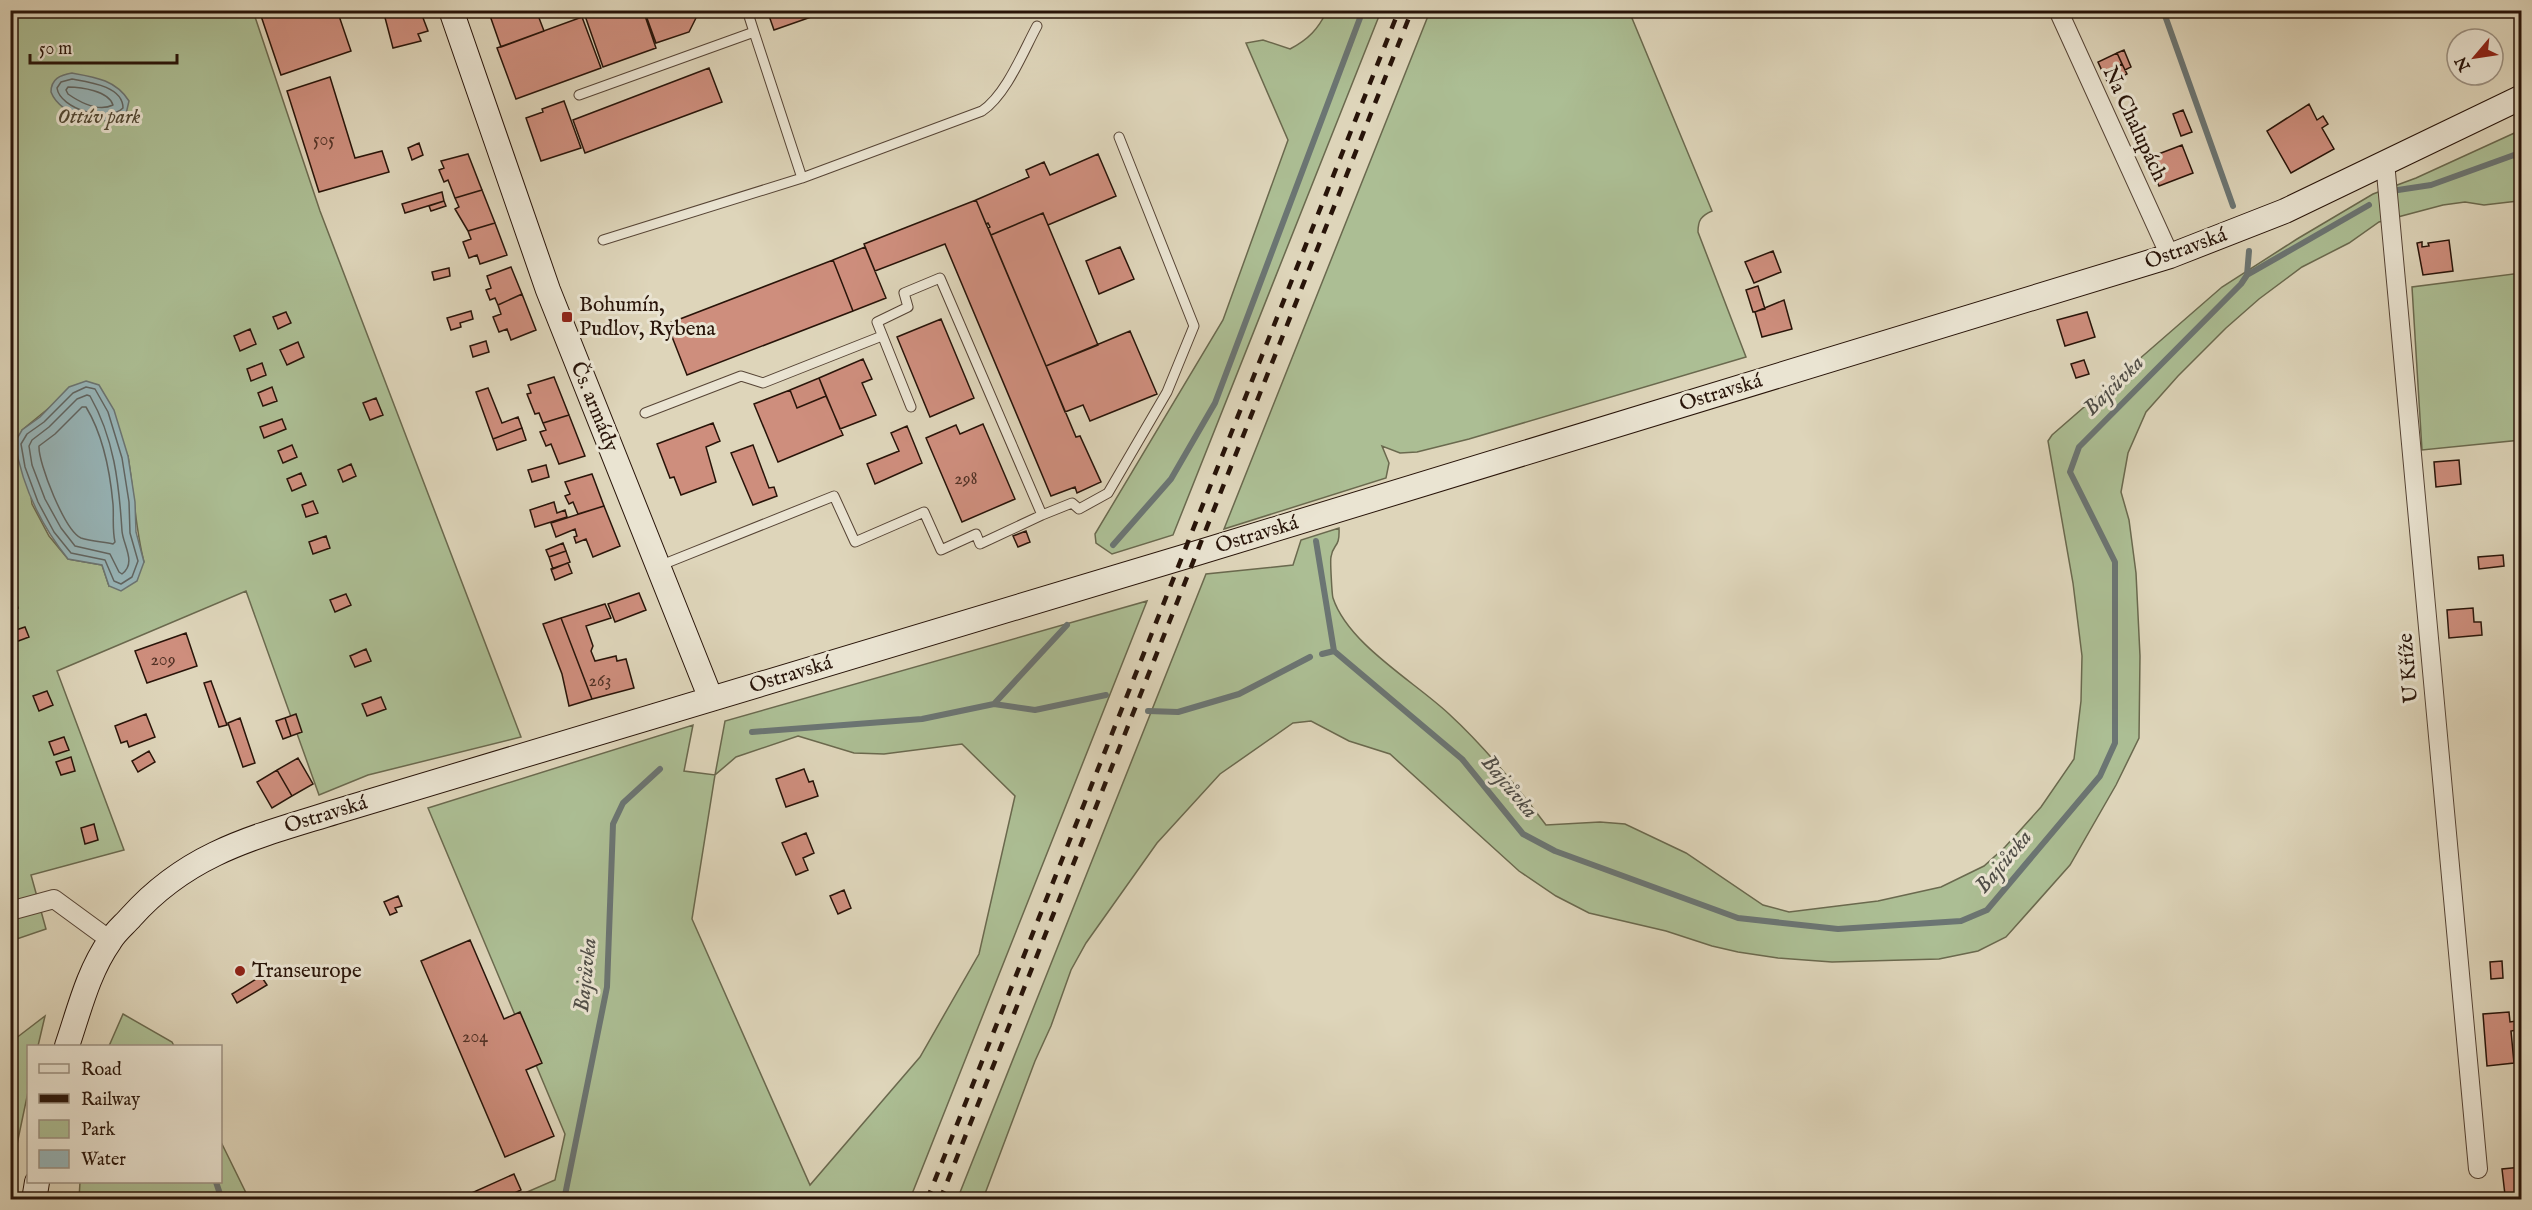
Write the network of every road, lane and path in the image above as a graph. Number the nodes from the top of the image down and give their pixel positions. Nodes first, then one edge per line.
1 (451, 10) edge
2 (747, 10) edge
3 (2058, 10) edge
4 (1037, 26) dead end
5 (754, 32) junction
6 (579, 95) dead end
7 (2522, 97) edge
8 (1119, 137) dead end
9 (2385, 162) junction
10 (802, 178) junction
11 (603, 240) dead end
12 (2170, 256) junction
13 (882, 336) junction
14 (911, 407) dead end
15 (645, 413) dead end
16 (1042, 515) junction
17 (658, 566) junction
18 (711, 699) junction
19 (10, 911) edge
20 (110, 940) junction
21 (68, 1045) edge
22 (2478, 1169) dead end
23 (37, 1183) edge
24 (34, 1200) edge

1 - 17 main road, Čs. armády
2 - 5 lane
3 - 12 street, Na Chalupách
4 - 10 lane
5 - 6 lane
5 - 10 lane
7 - 9 main road, Ostravská
8 - 16 lane
9 - 12 main road, Ostravská
9 - 22 street, U Kříže
10 - 11 lane
12 - 18 main road, Ostravská
13 - 14 lane
13 - 15 lane
13 - 16 lane
16 - 17 lane
17 - 18 main road, Čs. armády
18 - 20 main road, Ostravská
19 - 20 street
20 - 21 main road, Ostravská
23 - 24 main road

